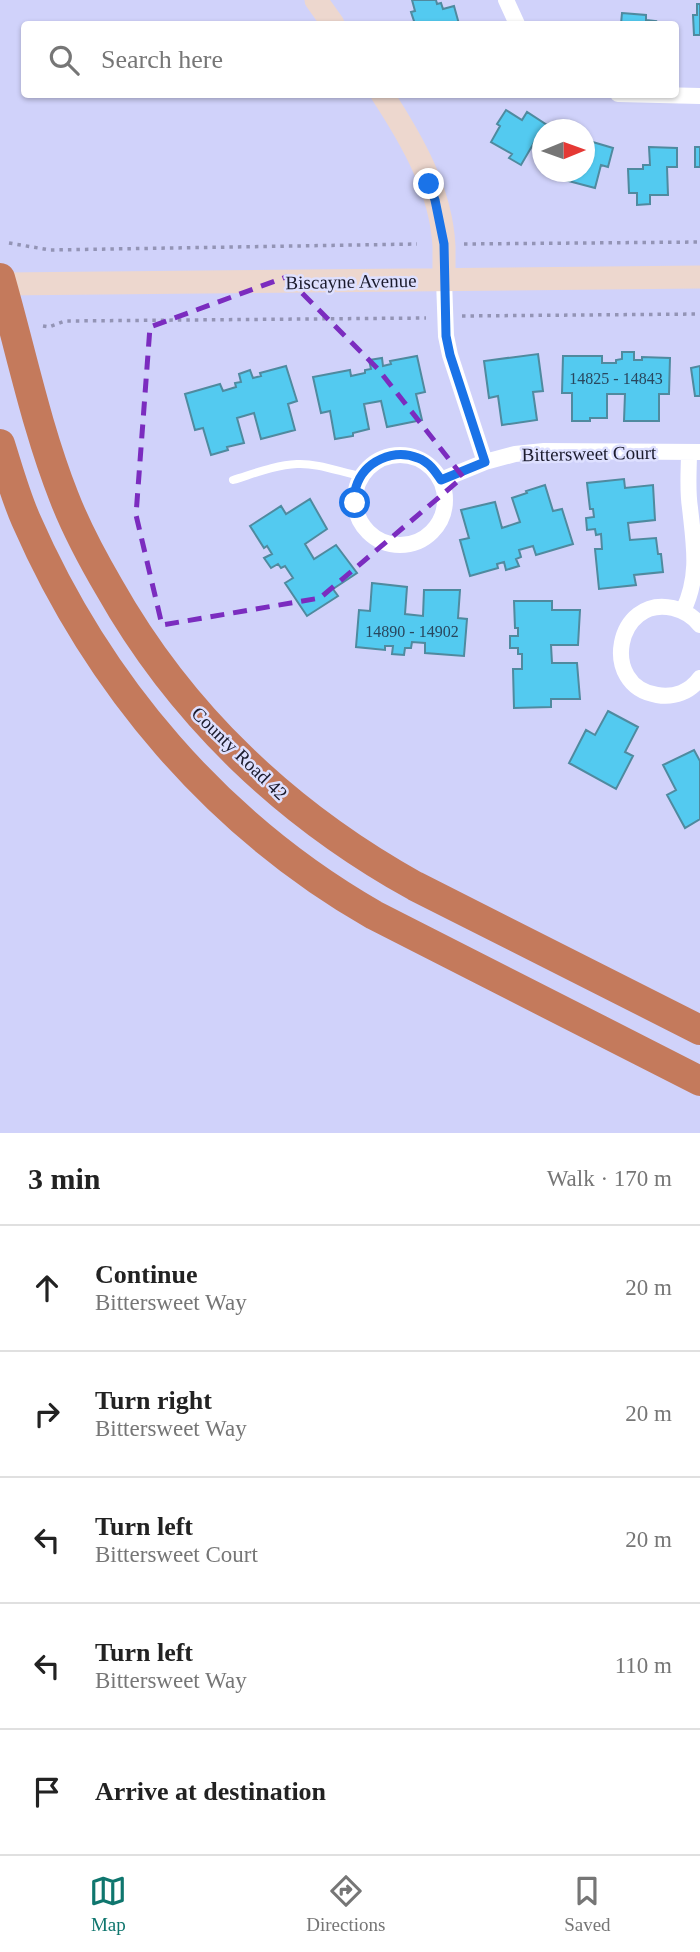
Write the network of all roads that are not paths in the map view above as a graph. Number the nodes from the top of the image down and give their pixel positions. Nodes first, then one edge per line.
1 (316, 0) edge
2 (506, 0) edge
3 (331, 21) edge
4 (516, 21) edge
5 (679, 95) edge
6 (700, 96) edge
7 (385, 98) edge
8 (700, 277) edge
9 (444, 280) junction
10 (1, 281) edge
11 (0, 444) edge
12 (695, 452) edge
13 (485, 462) junction
14 (361, 477) junction
15 (233, 480) dead end
16 (441, 480) junction
17 (683, 611) junction
18 (700, 625) edge
19 (700, 678) edge
20 (700, 1030) edge
21 (700, 1081) edge

1 - 3 street
2 - 4 street
5 - 6 street
7 - 9 street
8 - 9 street, Biscayne Avenue
9 - 10 street, Biscayne Avenue
9 - 13 street
10 - 20 highway, County Road 42
11 - 21 highway
12 - 13 street, Bittersweet Court
12 - 17 street
13 - 16 street, Bittersweet Court
14 - 15 lane
14 - 16 street
14 - 16 street
17 - 18 street
17 - 19 street

